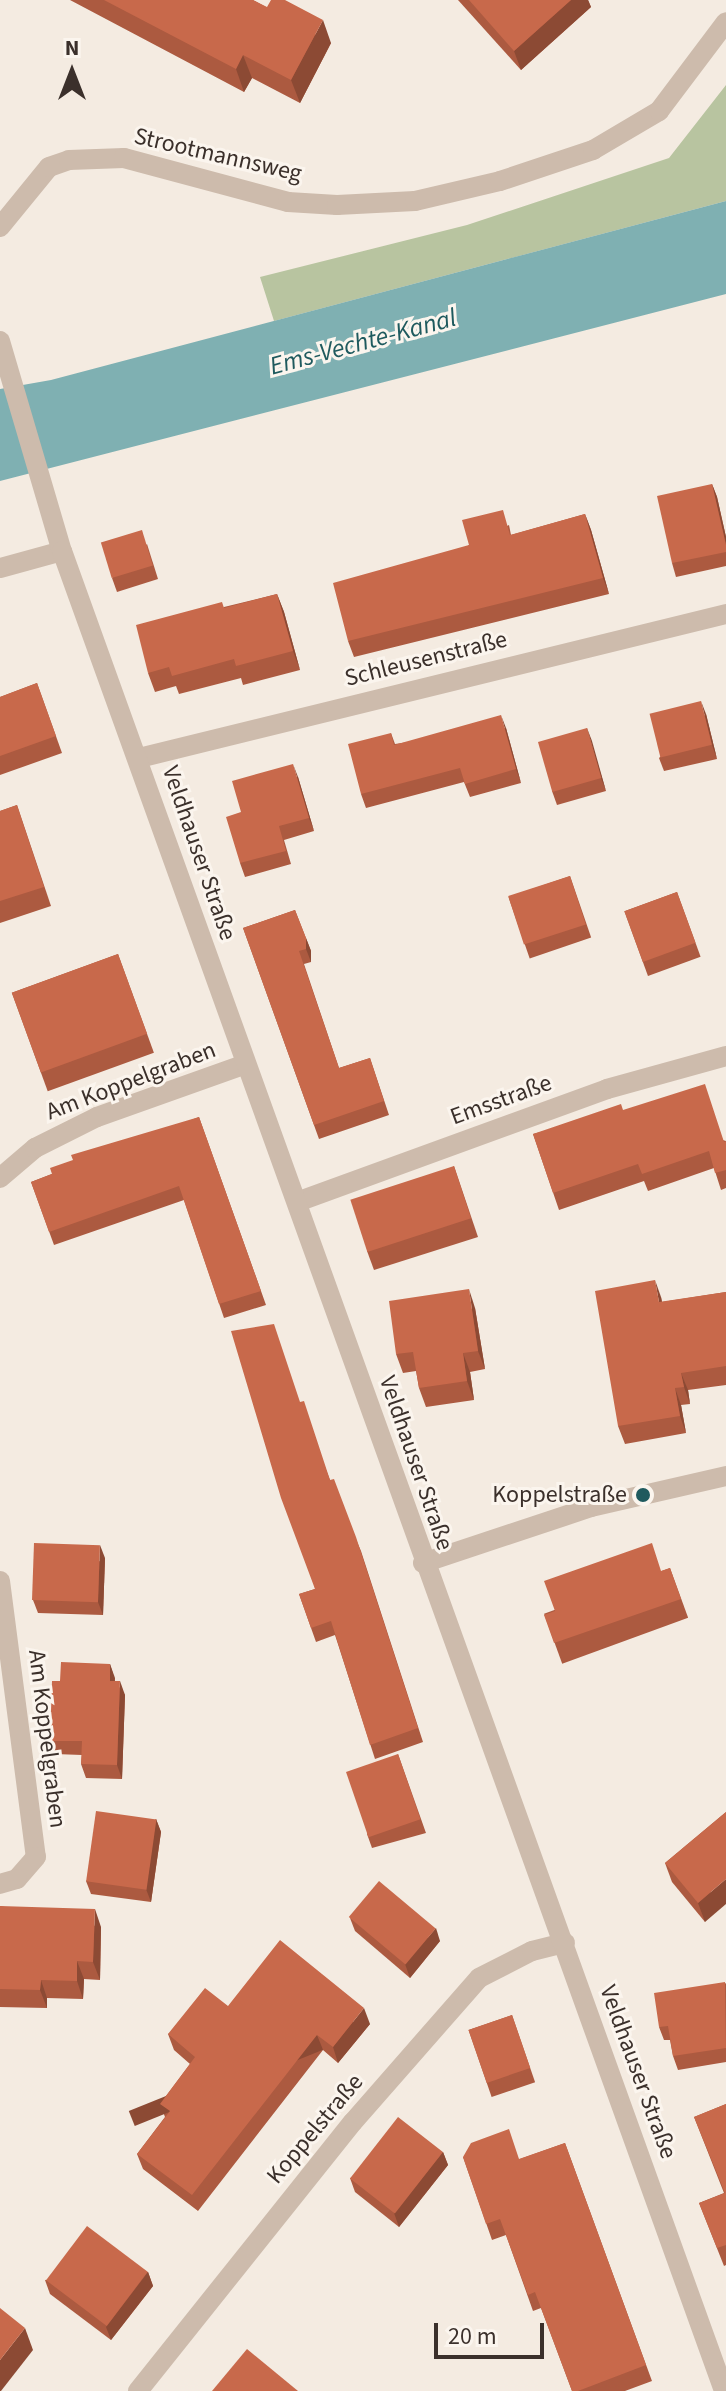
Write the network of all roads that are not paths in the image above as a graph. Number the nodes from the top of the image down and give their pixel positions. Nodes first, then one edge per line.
1 (726, 22) edge
2 (0, 227) edge
3 (2, 348) edge
4 (62, 551) junction
5 (0, 568) edge
6 (726, 614) edge
7 (139, 758) junction
8 (726, 1056) edge
9 (246, 1064) junction
10 (0, 1178) edge
11 (297, 1202) junction
12 (726, 1476) edge
13 (423, 1563) junction
14 (0, 1581) edge
15 (0, 1884) edge
16 (565, 1943) junction
17 (138, 2391) edge
18 (724, 2391) edge

1 - 2 street, Strootmannsweg
3 - 4 street, Veldhauser Straße
4 - 5 street
4 - 7 street, Veldhauser Straße
6 - 7 street, Schleusenstraße
7 - 9 street, Veldhauser Straße
8 - 11 street, Emsstraße
9 - 10 street, Am Koppelgraben
9 - 11 street, Veldhauser Straße
11 - 13 street, Veldhauser Straße
12 - 13 street
13 - 16 street, Veldhauser Straße
14 - 15 street, Am Koppelgraben
16 - 17 street, Koppelstraße
16 - 18 street, Veldhauser Straße

